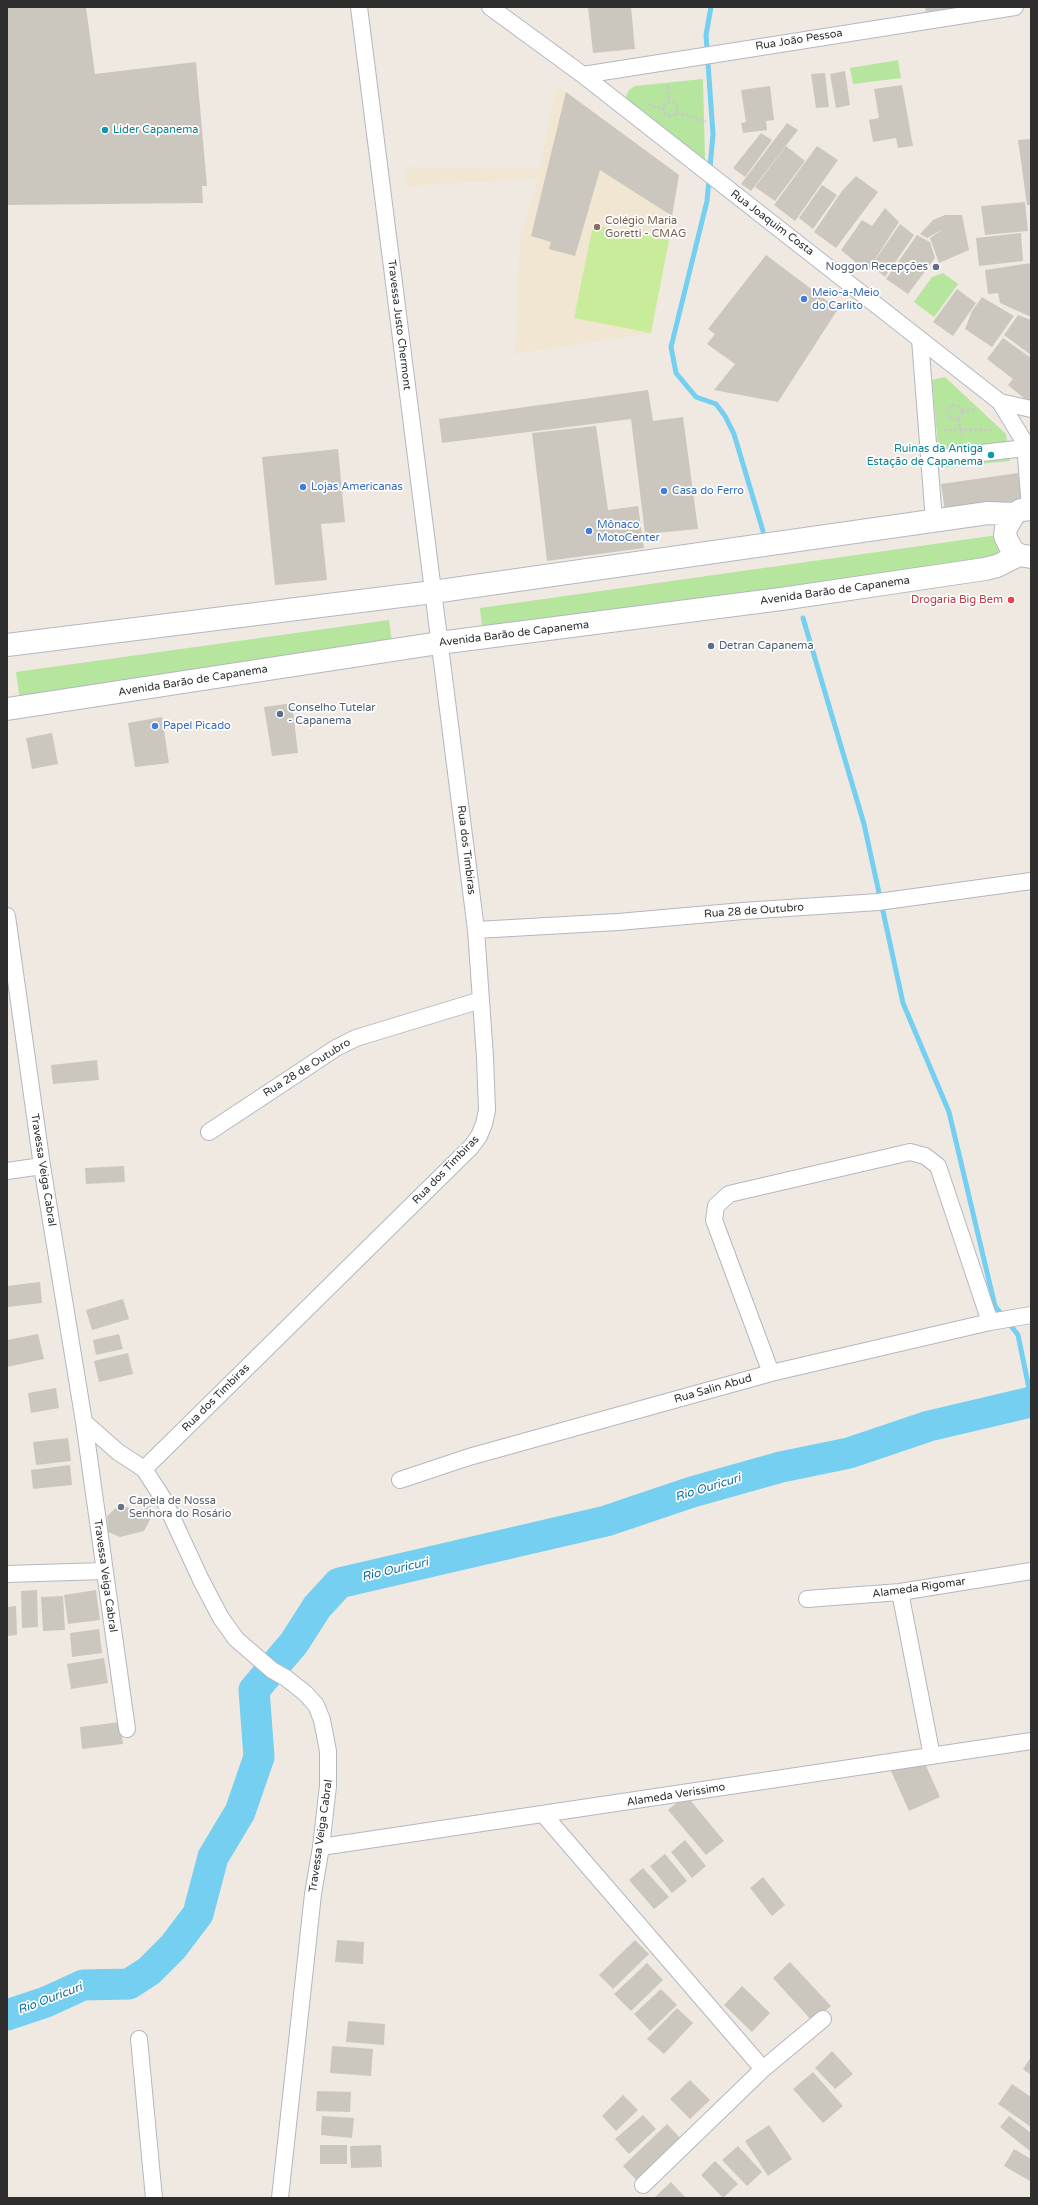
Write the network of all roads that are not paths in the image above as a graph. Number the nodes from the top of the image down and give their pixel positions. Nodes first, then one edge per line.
1 (359, 7) edge
2 (490, 7) edge
3 (1015, 7) edge
4 (583, 75) junction
5 (920, 339) junction
6 (1000, 402) junction
7 (1031, 409) edge
8 (1027, 443) edge
9 (930, 459) junction
10 (1025, 511) edge
11 (934, 521) junction
12 (1025, 556) edge
13 (433, 592) junction
14 (439, 643) junction
15 (7, 645) edge
16 (7, 709) edge
17 (1031, 881) edge
18 (7, 916) edge
19 (476, 930) junction
20 (481, 1000) junction
21 (209, 1132) dead end
22 (42, 1166) junction
23 (7, 1171) edge
24 (1031, 1315) edge
25 (990, 1322) junction
26 (771, 1373) junction
27 (84, 1422) junction
28 (144, 1469) junction
29 (400, 1480) dead end
30 (104, 1571) junction
31 (1031, 1571) edge
32 (7, 1574) edge
33 (900, 1592) junction
34 (807, 1599) dead end
35 (127, 1729) dead end
36 (1031, 1741) edge
37 (932, 1756) junction
38 (544, 1815) junction
39 (321, 1847) junction
40 (823, 2019) dead end
41 (139, 2039) dead end
42 (763, 2068) junction
43 (643, 2185) dead end
44 (154, 2198) edge
45 (280, 2198) edge

1 - 13 street, Travessa Justo Chermont
2 - 4 street, Rua Joaquim Costa
3 - 4 street, Rua João Pessoa
4 - 5 street, Rua Joaquim Costa
5 - 6 street, Rua Joaquim Costa
5 - 9 street
6 - 7 street
6 - 8 street, Rua Joaquim Costa
8 - 9 street
8 - 10 street, Rua Joaquim Costa
9 - 11 street
10 - 11 street
10 - 12 street
11 - 13 street
12 - 14 street, Avenida Barão de Capanema
13 - 14 street, Travessa Justo Chermont
13 - 15 street
14 - 16 street, Avenida Barão de Capanema
14 - 19 street, Rua dos Timbiras
17 - 19 street, Rua 28 de Outubro
18 - 22 street, Travessa Veiga Cabral
19 - 20 street, Rua dos Timbiras
20 - 21 street, Rua 28 de Outubro
20 - 28 street, Rua dos Timbiras
22 - 23 street
22 - 27 street, Travessa Veiga Cabral
24 - 25 street, Rua Salin Abud
25 - 26 street, Rua Salin Abud
25 - 26 street
26 - 29 street, Rua Salin Abud
27 - 28 street, Travessa Veiga Cabral
27 - 30 street, Travessa Veiga Cabral
28 - 39 street, Travessa Veiga Cabral
30 - 32 street
30 - 35 street, Travessa Veiga Cabral
31 - 33 street, Alameda Rigomar
33 - 34 street, Alameda Rigomar
33 - 37 street
36 - 37 street, Alameda Verissimo
37 - 38 street, Alameda Verissimo
38 - 39 street, Alameda Verissimo
38 - 42 street
39 - 45 street, Travessa Veiga Cabral
40 - 42 street
41 - 44 street
42 - 43 street

